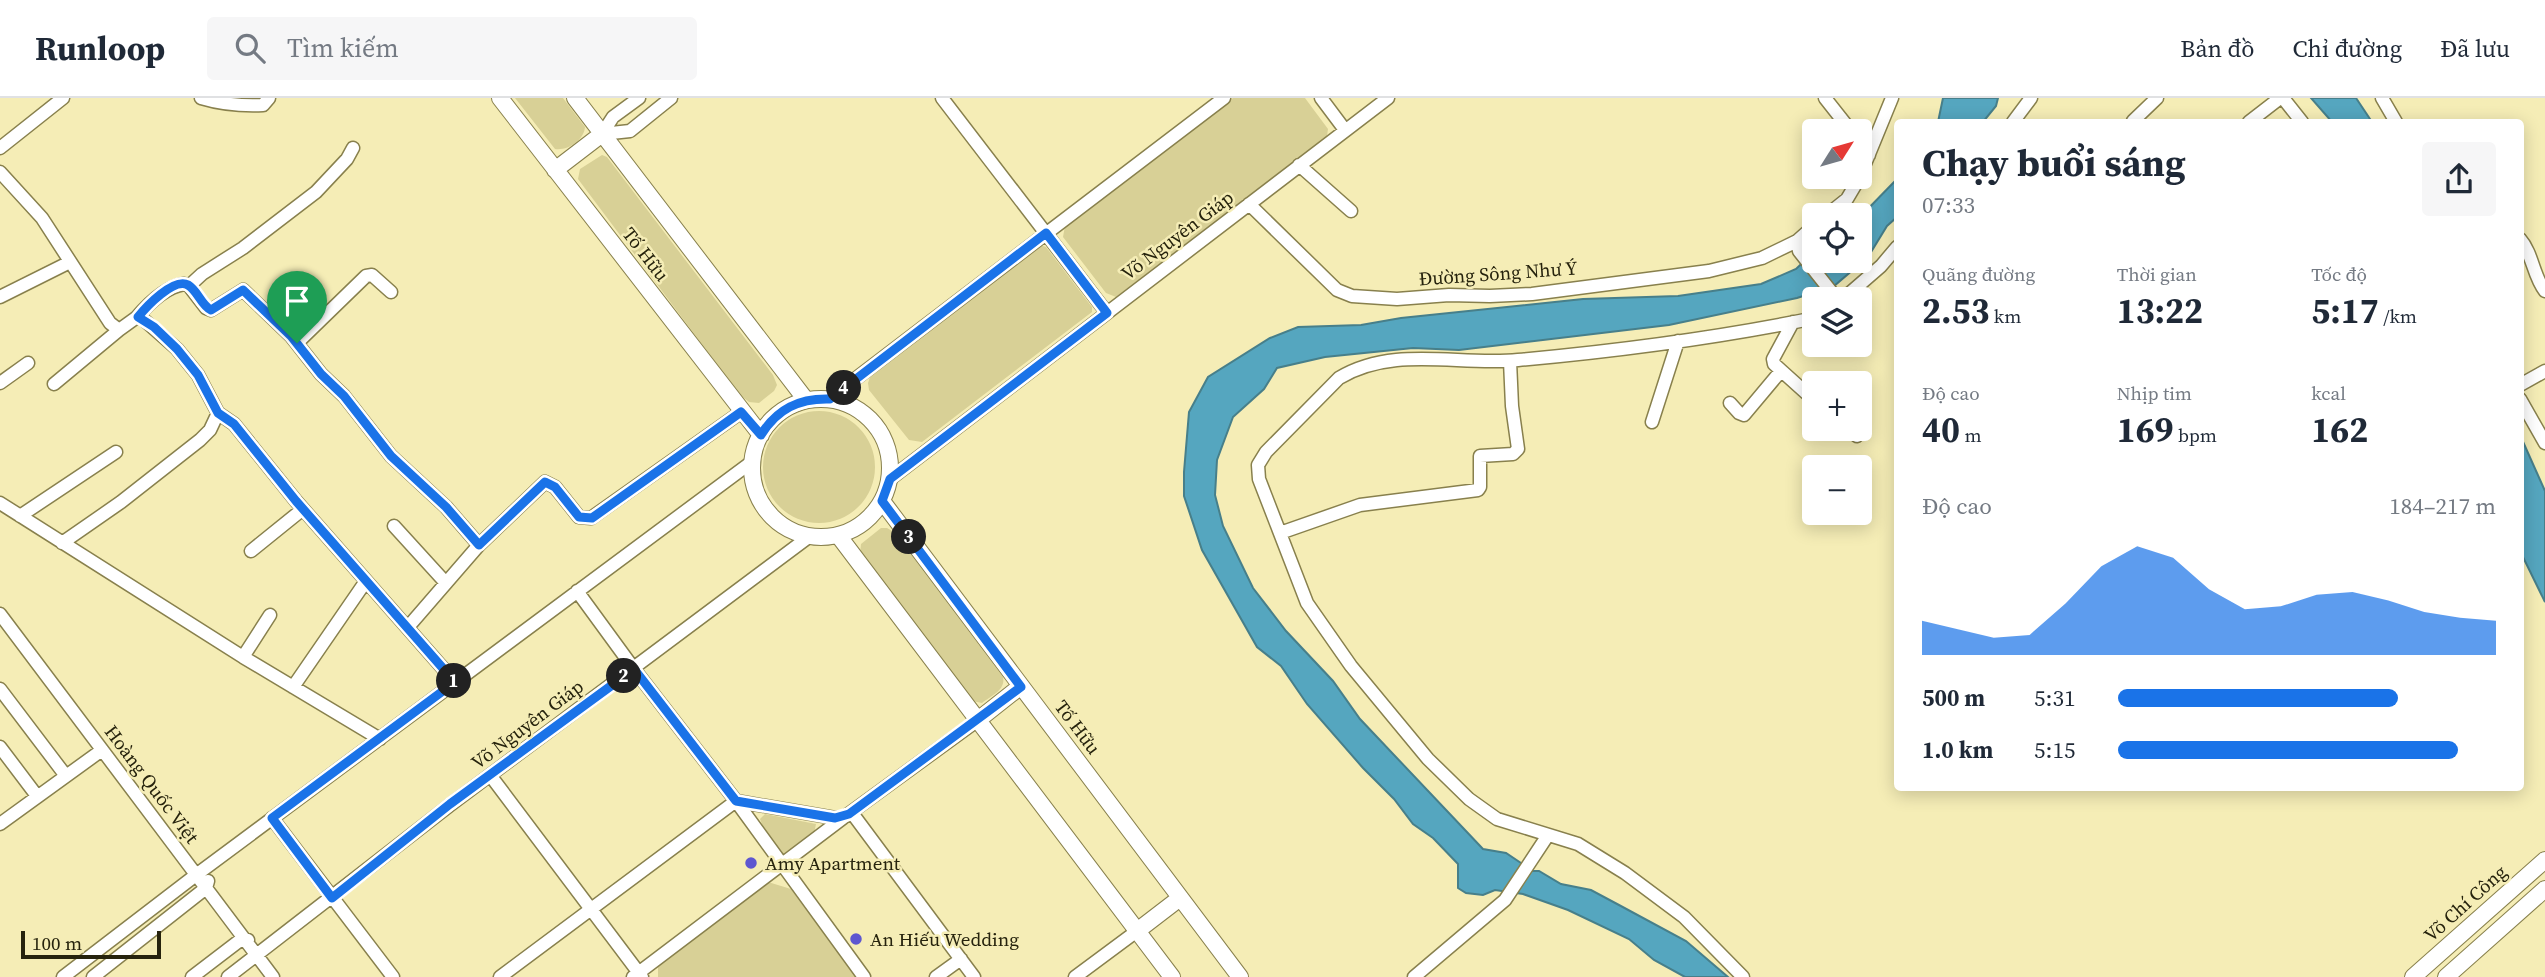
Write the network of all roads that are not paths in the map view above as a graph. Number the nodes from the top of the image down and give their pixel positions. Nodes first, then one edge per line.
1 (63, 98) edge
2 (201, 98) edge
3 (269, 98) edge
4 (499, 98) edge
5 (575, 98) edge
6 (639, 98) edge
7 (942, 98) edge
8 (1224, 98) edge
9 (1321, 98) edge
10 (1388, 98) edge
11 (1825, 98) edge
12 (1892, 98) edge
13 (2031, 98) edge
14 (2157, 98) edge
15 (2281, 98) edge
16 (2382, 98) edge
17 (665, 100) edge
18 (1842, 119) edge
19 (2015, 119) edge
20 (2135, 119) edge
21 (2253, 119) edge
22 (2299, 119) edge
23 (2394, 119) edge
24 (1345, 130) junction
25 (603, 134) junction
26 (0, 148) edge
27 (353, 148) dead end
28 (1872, 148) edge
29 (1299, 165) junction
30 (555, 170) junction
31 (0, 172) edge
32 (1853, 189) edge
33 (1842, 203) edge
34 (1249, 204) junction
35 (1350, 211) dead end
36 (1046, 233) junction
37 (1802, 241) edge
38 (1798, 246) junction
39 (2524, 246) edge
40 (1894, 251) edge
41 (70, 262) junction
42 (190, 286) junction
43 (1830, 287) edge
44 (1853, 287) edge
45 (2545, 291) edge
46 (391, 292) dead end
47 (0, 298) edge
48 (1107, 313) junction
49 (138, 317) junction
50 (1802, 320) edge
51 (1793, 322) junction
52 (119, 330) junction
53 (1678, 341) junction
54 (297, 343) junction
55 (1510, 361) junction
56 (28, 363) dead end
57 (1780, 372) junction
58 (2545, 372) edge
59 (0, 383) edge
60 (2524, 383) edge
61 (54, 384) dead end
62 (1802, 390) edge
63 (830, 399) junction
64 (806, 400) junction
65 (1730, 403) dead end
66 (2524, 406) edge
67 (741, 412) junction
68 (218, 413) junction
69 (1652, 422) dead end
70 (761, 435) junction
71 (2545, 443) edge
72 (116, 452) dead end
73 (752, 461) junction
74 (890, 479) junction
75 (882, 501) junction
76 (0, 503) edge
77 (303, 509) junction
78 (20, 516) junction
79 (394, 526) dead end
80 (1280, 533) junction
81 (838, 535) junction
82 (810, 536) junction
83 (62, 543) junction
84 (479, 545) junction
85 (251, 551) dead end
86 (366, 581) junction
87 (445, 582) junction
88 (577, 591) junction
89 (0, 614) edge
90 (270, 615) dead end
91 (408, 627) junction
92 (243, 657) junction
93 (634, 669) junction
94 (455, 682) junction
95 (293, 687) junction
96 (1021, 687) junction
97 (0, 690) edge
98 (978, 720) junction
99 (380, 739) junction
100 (0, 747) edge
101 (102, 750) junction
102 (490, 775) junction
103 (65, 776) junction
104 (37, 796) junction
105 (736, 801) junction
106 (848, 815) junction
107 (272, 818) junction
108 (0, 824) edge
109 (1548, 835) junction
110 (2545, 860) edge
111 (211, 863) junction
112 (782, 865) junction
113 (195, 874) junction
114 (206, 888) junction
115 (2545, 889) edge
116 (332, 898) junction
117 (1180, 898) junction
118 (592, 910) junction
119 (1137, 931) junction
120 (243, 938) junction
121 (268, 946) junction
122 (257, 955) junction
123 (961, 959) junction
124 (638, 976) edge
125 (63, 977) edge
126 (93, 977) edge
127 (191, 977) edge
128 (228, 977) edge
129 (273, 977) edge
130 (393, 977) edge
131 (500, 977) edge
132 (864, 977) edge
133 (936, 977) edge
134 (974, 977) edge
135 (1075, 977) edge
136 (1172, 977) edge
137 (1240, 977) edge
138 (1414, 977) edge
139 (1743, 977) edge
140 (2413, 977) edge
141 (2445, 977) edge

1 - 26 street
2 - 3 street
4 - 30 main road, Tố Hữu
5 - 25 main road, Tố Hữu
6 - 25 street
7 - 36 street
8 - 36 street
9 - 24 street
10 - 24 street, Võ Nguyên Giáp
11 - 18 street
12 - 28 street
13 - 19 street
14 - 20 street
15 - 21 street
15 - 22 street
16 - 23 street
17 - 25 street
24 - 29 street, Võ Nguyên Giáp
25 - 30 main road
25 - 64 main road, Tố Hữu
27 - 42 street
29 - 34 street, Võ Nguyên Giáp
29 - 35 street
30 - 67 main road, Tố Hữu
31 - 41 street
32 - 33 street
34 - 38 street, Đường Sông Như Ý
34 - 48 street, Võ Nguyên Giáp
36 - 48 street
36 - 63 street
37 - 38 street, Đường Sông Như Ý
38 - 43 street
39 - 45 street
40 - 44 street
41 - 47 street
41 - 52 street
42 - 49 street
42 - 54 street
46 - 54 street
48 - 74 street, Võ Nguyên Giáp
49 - 52 street
49 - 68 street
50 - 51 street
51 - 53 street
51 - 57 street
52 - 61 street
53 - 55 street
53 - 69 street
54 - 84 street
55 - 80 street
55 - 80 street
56 - 59 street
57 - 62 street
57 - 65 street
58 - 60 street
63 - 64 main road
63 - 74 main road
64 - 70 main road
66 - 71 street
67 - 70 main road, Tố Hữu
67 - 84 street
68 - 77 street
68 - 83 street
70 - 73 main road
72 - 78 street
73 - 82 main road
73 - 88 street
74 - 75 main road
75 - 81 main road
75 - 96 main road, Tố Hữu
76 - 78 street
77 - 85 street
77 - 86 street
78 - 83 street
79 - 87 street
80 - 109 street
81 - 82 main road
81 - 98 main road
82 - 93 street, Võ Nguyên Giáp
83 - 92 street
84 - 87 street
86 - 91 street
86 - 95 street
87 - 91 street
88 - 93 street
88 - 94 street
89 - 101 street, Hoàng Quốc Việt
90 - 92 street
91 - 94 street
92 - 95 street
93 - 102 street, Võ Nguyên Giáp
93 - 105 street
94 - 99 street
95 - 99 street
96 - 98 main road
96 - 117 main road, Tố Hữu
97 - 103 street
98 - 106 street
98 - 119 main road
99 - 107 street
100 - 104 street
101 - 103 street
101 - 113 street, Hoàng Quốc Việt
102 - 116 street, Võ Nguyên Giáp
102 - 118 street
103 - 104 street
104 - 108 street
105 - 106 street
105 - 112 street
105 - 118 street
106 - 112 street
106 - 123 street
107 - 111 street
107 - 116 street
109 - 138 street
109 - 139 street
110 - 140 main road, Võ Chí Công
111 - 113 street
111 - 114 street
112 - 124 street
112 - 132 street
113 - 114 street, Hoàng Quốc Việt
113 - 125 street
114 - 120 street, Hoàng Quốc Việt
114 - 126 street
115 - 141 main road
116 - 121 street, Võ Nguyên Giáp
116 - 130 street
117 - 119 main road
117 - 137 main road, Tố Hữu
118 - 124 street
118 - 131 street
119 - 135 street
119 - 136 main road
120 - 121 street
120 - 122 street, Hoàng Quốc Việt
120 - 127 street
121 - 122 street, Võ Nguyên Giáp
122 - 128 street, Võ Nguyên Giáp
122 - 129 street, Hoàng Quốc Việt
123 - 133 street
123 - 134 street

